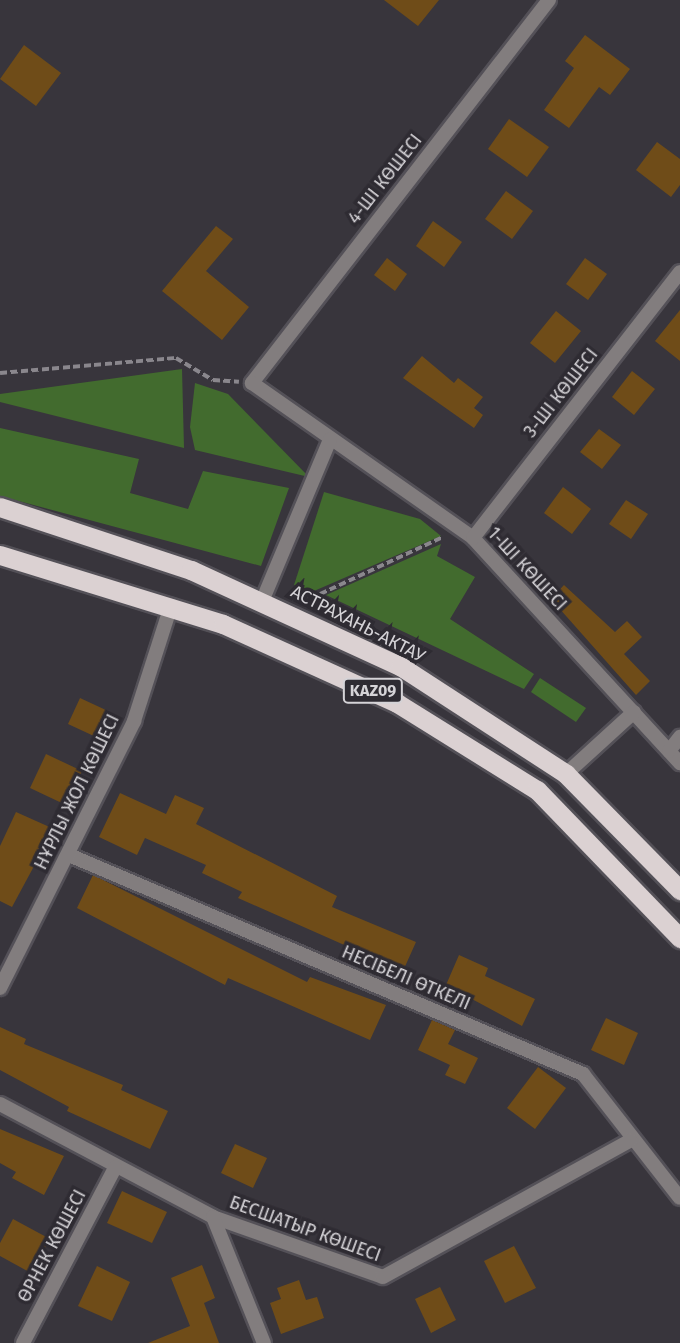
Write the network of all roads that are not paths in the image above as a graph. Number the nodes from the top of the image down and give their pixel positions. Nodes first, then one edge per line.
1 (549, 0) edge
2 (680, 272) edge
3 (252, 383) joint
4 (330, 440) junction
5 (0, 507) edge
6 (472, 538) junction
7 (0, 555) edge
8 (263, 599) junction
9 (171, 606) junction
10 (634, 712) junction
11 (680, 737) edge
12 (669, 751) junction
13 (680, 763) edge
14 (566, 774) junction
15 (69, 855) junction
16 (680, 890) edge
17 (680, 938) edge
18 (0, 988) edge
19 (0, 1104) edge
20 (631, 1140) junction
21 (115, 1168) junction
22 (680, 1198) edge
23 (213, 1217) junction
24 (23, 1343) edge
25 (264, 1343) edge

1 - 3 street, 4-ШI КӨШЕСІ
2 - 6 street, 3-ШI КӨШЕСІ
3 - 4 street, 1-ШI КӨШЕСІ
4 - 6 street, 1-ШI КӨШЕСІ
4 - 8 street
5 - 8 highway, АСТРАХАНЬ-АКТАУ / KAZ09
6 - 10 street, 1-ШI КӨШЕСІ
7 - 9 highway, KAZ09
8 - 14 highway, АСТРАХАНЬ-АКТАУ / KAZ09
9 - 15 street, НҰРЛЫ ЖОЛ КӨШЕСІ
9 - 17 highway, KAZ09
10 - 12 street, 1-ШI КӨШЕСІ
10 - 14 street
11 - 12 street
12 - 13 street, 1-ШI КӨШЕСІ
14 - 16 highway, АСТРАХАНЬ-АКТАУ / KAZ09
15 - 18 street, НҰРЛЫ ЖОЛ КӨШЕСІ
15 - 20 street, НЕСІБЕЛІ ӨТКЕЛІ
19 - 21 street, БЕСШАТЫР КӨШЕСІ
20 - 22 street, НЕСІБЕЛІ ӨТКЕЛІ
20 - 23 street, БЕСШАТЫР КӨШЕСІ
21 - 23 street, БЕСШАТЫР КӨШЕСІ
21 - 24 street, ӨРНЕК КӨШЕСІ
23 - 25 street

